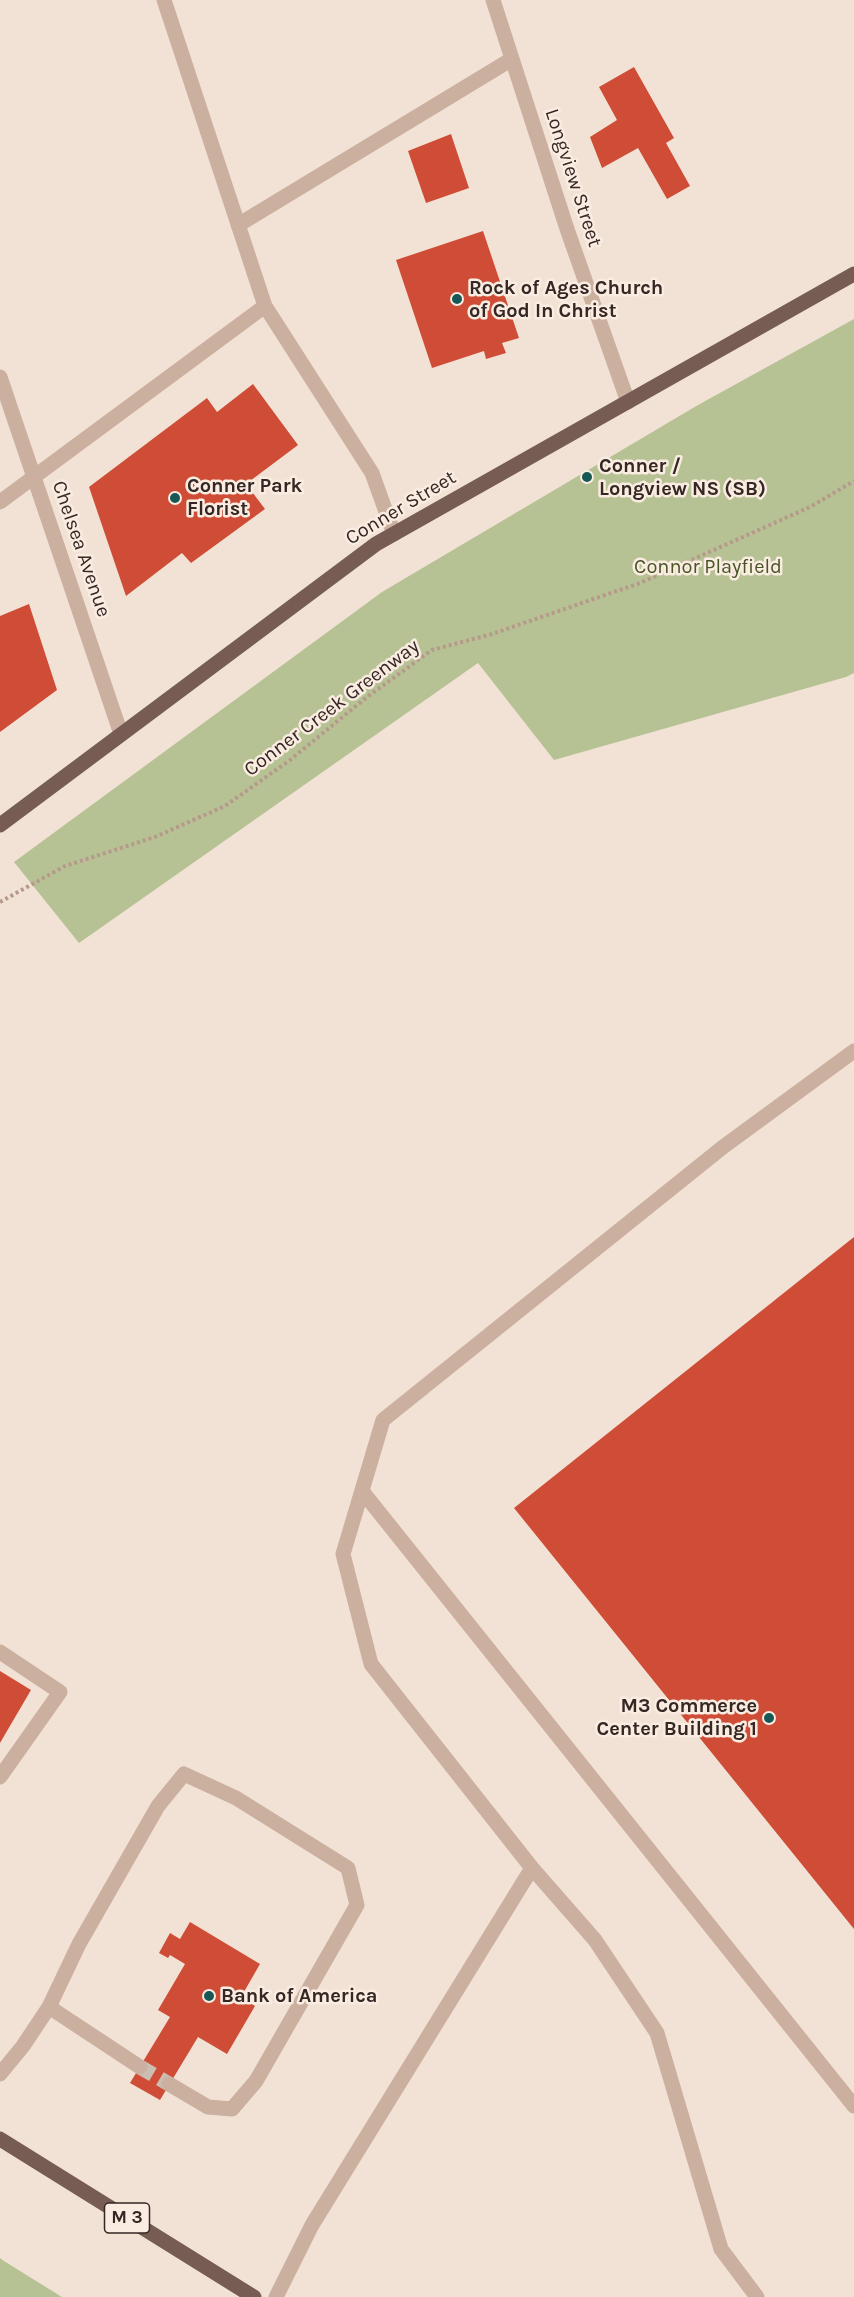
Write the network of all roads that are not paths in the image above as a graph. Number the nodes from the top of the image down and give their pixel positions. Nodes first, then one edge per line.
1 (164, 0) edge
2 (493, 0) edge
3 (512, 59) junction
4 (238, 225) junction
5 (854, 274) edge
6 (265, 306) junction
7 (0, 378) edge
8 (628, 402) junction
9 (34, 476) junction
10 (0, 502) edge
11 (394, 534) junction
12 (121, 734) junction
13 (0, 825) edge
14 (854, 1052) edge
15 (362, 1491) junction
16 (0, 1652) edge
17 (0, 1777) edge
18 (532, 1868) junction
19 (49, 2007) junction
20 (140, 2067) tunnel mouth
21 (0, 2074) edge
22 (169, 2085) tunnel mouth
23 (854, 2106) edge
24 (0, 2139) edge
25 (254, 2297) edge
26 (276, 2297) edge
27 (757, 2297) edge

1 - 4 street
2 - 3 street, Longview Street
3 - 4 street
3 - 8 street, Longview Street
4 - 6 street
5 - 8 main road, Conner Street
6 - 9 street
6 - 11 street
7 - 9 street, Chelsea Avenue
8 - 11 main road, Conner Street
9 - 10 street
9 - 12 street, Chelsea Avenue
11 - 12 main road, Conner Street
12 - 13 main road, Conner Street
14 - 15 street
15 - 18 street
15 - 23 street
16 - 17 street
18 - 26 street
18 - 27 street
19 - 20 street
19 - 21 street
19 - 22 street
24 - 25 main road, M 3

